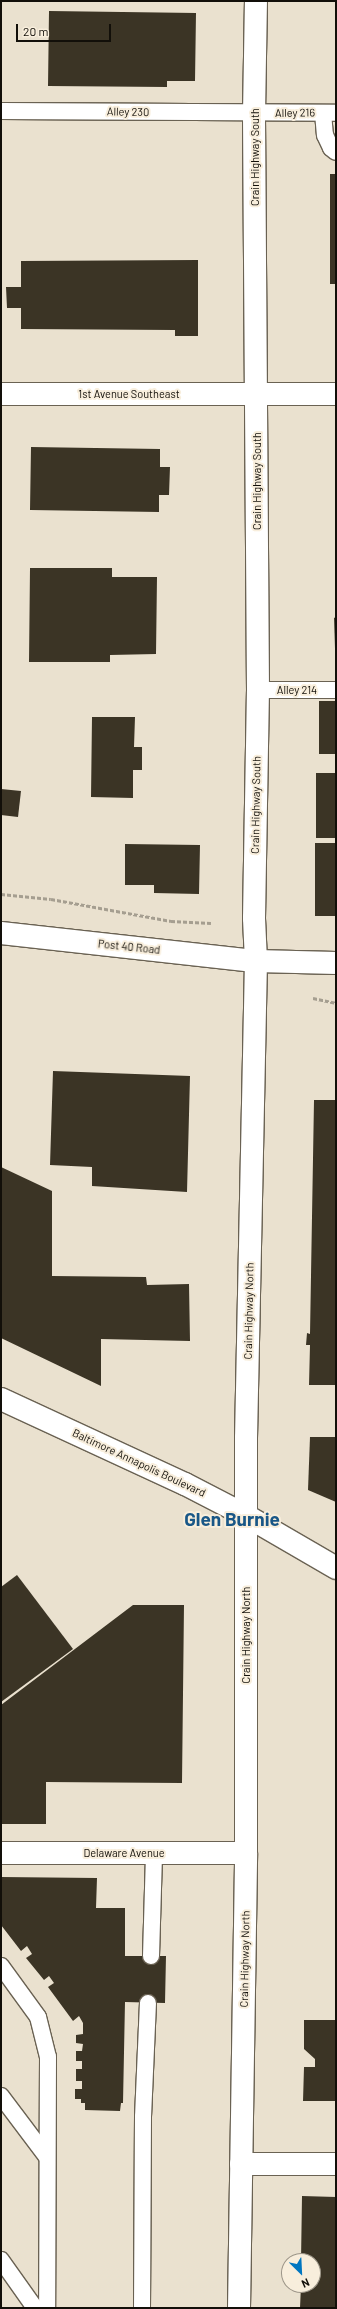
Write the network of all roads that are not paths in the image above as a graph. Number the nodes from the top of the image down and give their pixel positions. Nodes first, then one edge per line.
1 (256, 1) edge
2 (1, 111) edge
3 (330, 113) edge
4 (254, 114) junction
5 (336, 152) edge
6 (1, 394) edge
7 (257, 394) junction
8 (336, 394) edge
9 (258, 690) junction
10 (336, 690) edge
11 (1, 933) edge
12 (256, 961) junction
13 (336, 963) edge
14 (1, 1399) edge
15 (245, 1515) junction
16 (336, 1568) edge
17 (154, 1853) junction
18 (246, 1853) junction
19 (1, 1854) edge
20 (151, 1956) dead end
21 (1, 1966) edge
22 (148, 2003) dead end
23 (1, 2096) edge
24 (47, 2157) junction
25 (241, 2164) junction
26 (336, 2164) edge
27 (1, 2260) edge
28 (35, 2308) edge
29 (47, 2308) edge
30 (142, 2308) edge
31 (239, 2308) edge

1 - 4 main road, Crain Highway South
2 - 4 lane, Alley 230
3 - 4 lane, Alley 216
3 - 5 lane
4 - 7 main road, Crain Highway South
6 - 7 main road, 1st Avenue Southeast
7 - 8 main road, 1st Avenue Southeast
7 - 9 main road, Crain Highway South
9 - 10 lane, Alley 214
9 - 12 main road, Crain Highway South
11 - 12 main road, Post 40 Road
12 - 13 main road, Post 40 Road
12 - 15 main road, Crain Highway North
14 - 15 main road, Baltimore Annapolis Boulevard
15 - 16 main road, Baltimore Annapolis Boulevard
15 - 18 main road, Crain Highway North
17 - 18 main road, Delaware Avenue
17 - 19 main road, Delaware Avenue
17 - 20 lane
18 - 25 main road, Crain Highway North
21 - 24 lane
22 - 30 lane
23 - 24 lane
24 - 29 lane
25 - 26 main road
25 - 31 main road, Crain Highway North
27 - 28 lane

